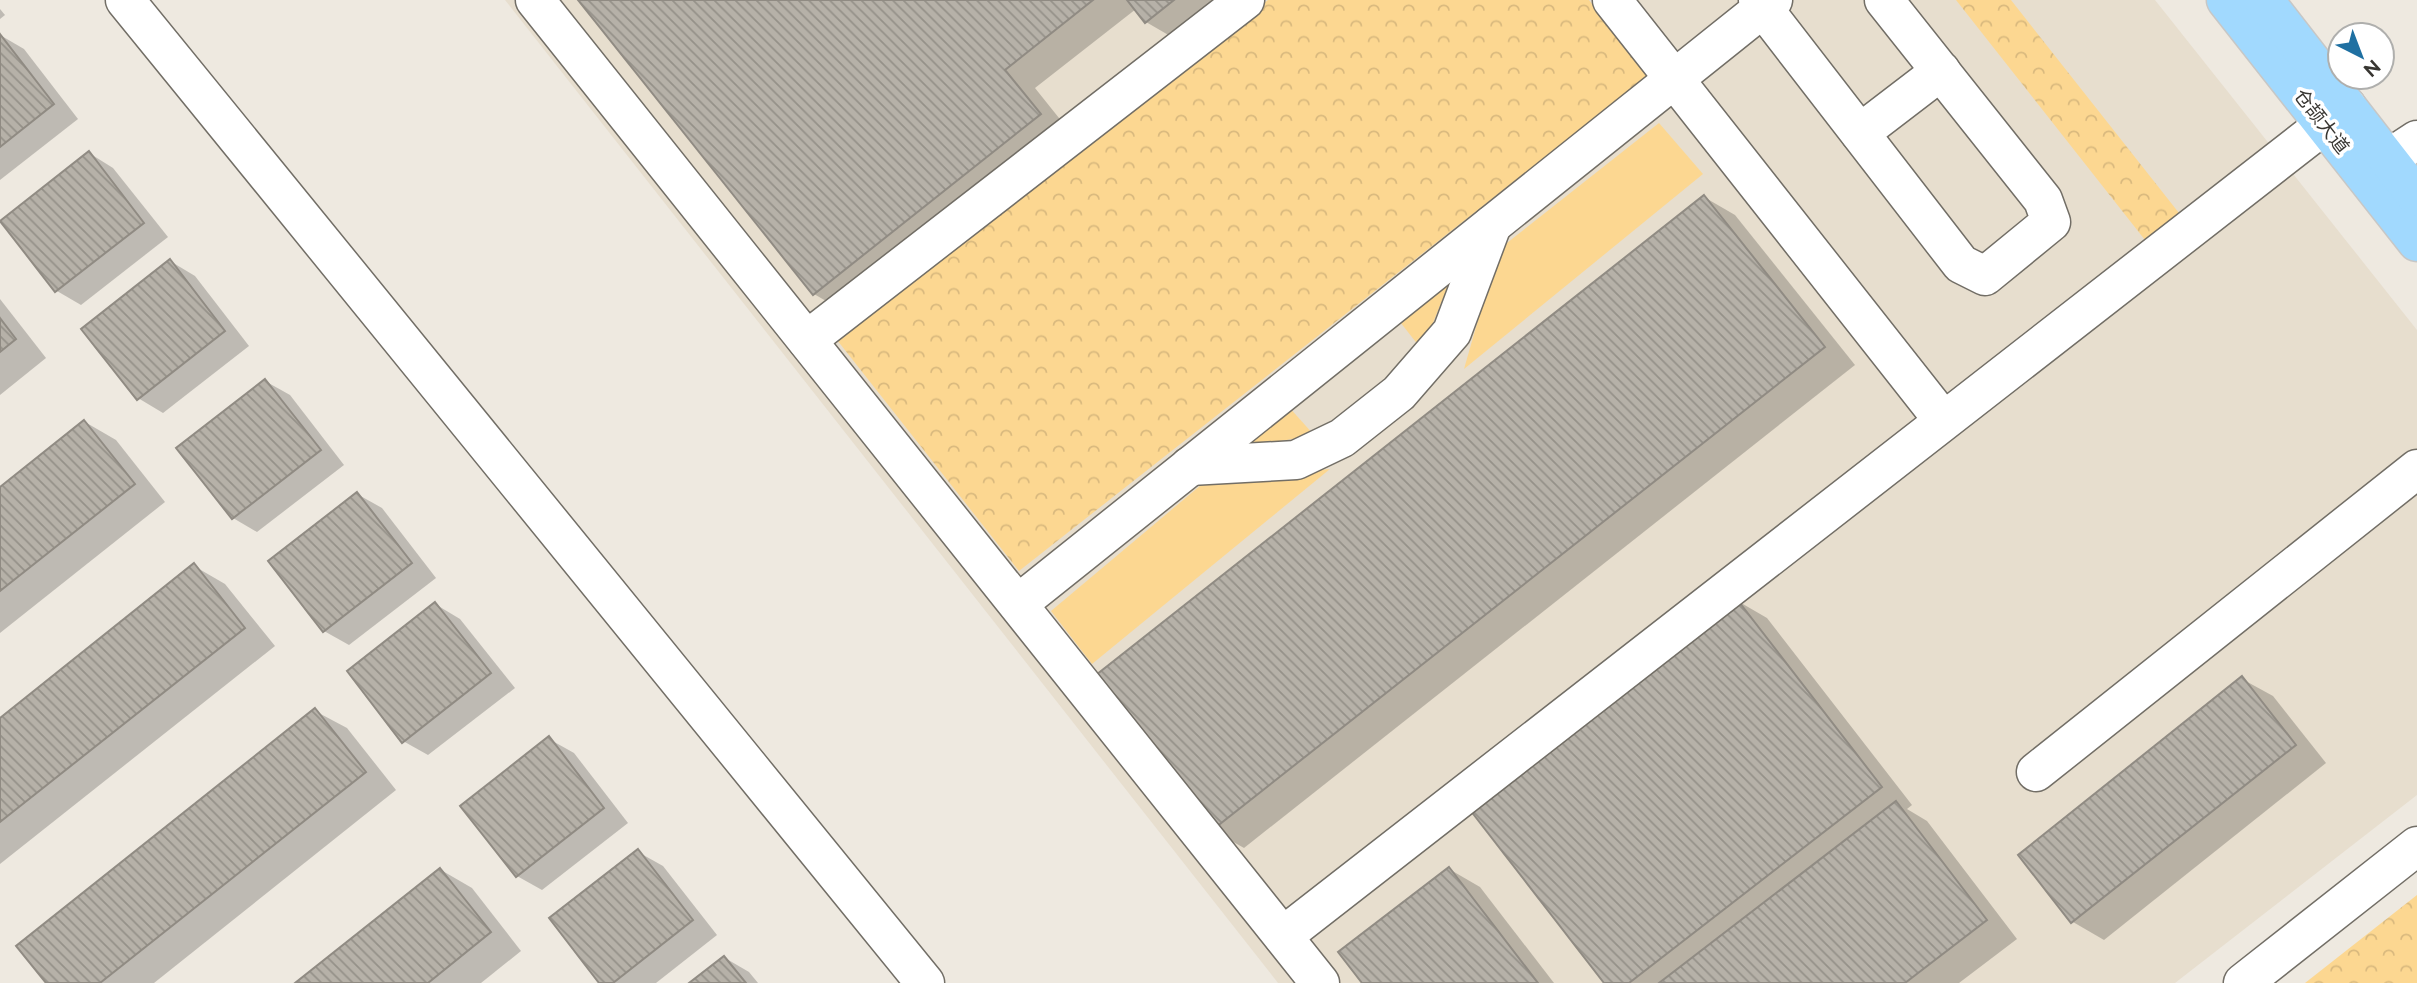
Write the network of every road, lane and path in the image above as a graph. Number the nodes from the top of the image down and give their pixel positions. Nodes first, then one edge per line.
1 (125, 0) edge
2 (535, 0) edge
3 (1245, 0) edge
4 (1612, 0) edge
5 (1884, 0) edge
6 (2226, 0) edge
7 (2264, 0) edge
8 (1765, 3) edge
9 (1941, 71) junction
10 (1674, 79) junction
11 (2335, 115) junction
12 (1860, 133) junction
13 (2402, 150) edge
14 (2417, 197) edge
15 (1493, 223) junction
16 (2417, 242) edge
17 (807, 340) junction
18 (1943, 420) junction
19 (1190, 466) junction
20 (2417, 469) edge
21 (1017, 604) junction
22 (2036, 772) dead end
23 (2417, 846) edge
24 (1283, 936) junction
25 (925, 983) edge
26 (1320, 983) edge
27 (2243, 983) edge

1 - 25 street
2 - 17 street
3 - 17 street
4 - 10 street
5 - 9 street
6 - 11 main road, 仓颉大道
7 - 11 main road, 仓颉大道
8 - 10 street
8 - 12 street
9 - 12 street
9 - 12 street
10 - 15 street
10 - 18 street
11 - 13 main road, 仓颉大道
11 - 16 main road, 仓颉大道
11 - 18 street
13 - 14 main road, 仓颉大道
15 - 19 street
15 - 19 street
17 - 21 street
18 - 24 street
19 - 21 street
20 - 22 street
21 - 24 street
23 - 27 street
24 - 26 street

